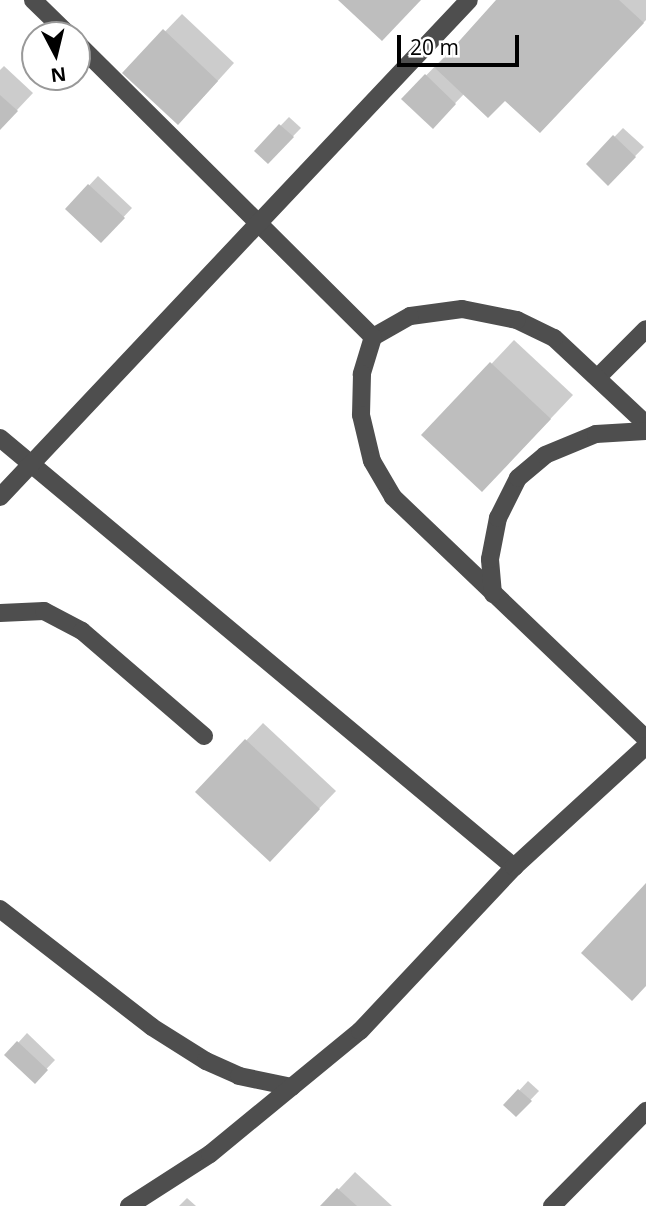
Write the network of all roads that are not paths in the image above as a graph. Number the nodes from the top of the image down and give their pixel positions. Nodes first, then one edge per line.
1 (33, 0) edge
2 (469, 0) edge
3 (55, 21) edge
4 (91, 57) edge
5 (256, 223) junction
6 (646, 329) edge
7 (373, 337) junction
8 (600, 376) junction
9 (646, 424) edge
10 (646, 431) edge
11 (0, 438) edge
12 (31, 466) junction
13 (0, 497) edge
14 (493, 594) junction
15 (0, 613) edge
16 (204, 736) dead end
17 (646, 738) edge
18 (646, 746) edge
19 (514, 867) junction
20 (0, 909) edge
21 (292, 1087) junction
22 (646, 1111) edge
23 (129, 1206) edge
24 (552, 1206) edge

1 - 3 street
2 - 5 street
4 - 5 street
5 - 7 street
5 - 12 street
6 - 8 street
7 - 8 street
7 - 14 street
8 - 9 street
10 - 14 street
11 - 12 street
12 - 13 street
12 - 19 street
14 - 17 street
15 - 16 street
18 - 19 street
19 - 21 street
20 - 21 street
21 - 23 street
22 - 24 street

